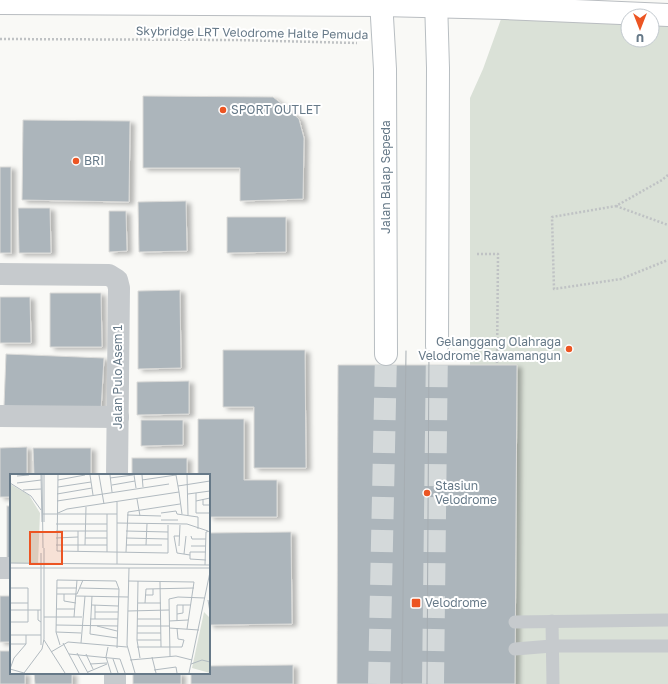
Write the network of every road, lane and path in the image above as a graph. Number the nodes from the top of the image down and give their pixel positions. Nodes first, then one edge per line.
1 (0, 3) edge
2 (381, 3) edge
3 (436, 3) edge
4 (668, 16) edge
5 (0, 39) edge
6 (359, 43) dead end
7 (668, 175) edge
8 (616, 206) junction
9 (668, 226) edge
10 (477, 254) dead end
11 (668, 260) edge
12 (0, 274) edge
13 (437, 346) tunnel mouth
14 (386, 354) tunnel mouth
15 (497, 365) dead end
16 (0, 416) edge
17 (118, 417) junction
18 (117, 474) edge
19 (668, 620) edge
20 (552, 621) junction
21 (515, 622) dead end
22 (552, 646) junction
23 (668, 646) edge
24 (515, 649) dead end
25 (553, 684) edge

1 - 2 main road
2 - 3 main road
2 - 14 main road, Jalan Balap Sepeda
3 - 4 main road
3 - 13 main road
5 - 6 path, Skybridge LRT Velodrome Halte Pemuda
7 - 8 path
8 - 9 path
8 - 11 path
10 - 15 path
12 - 17 street, Jalan Pulo Asem 1
16 - 17 street
17 - 18 street, Jalan Pulo Asem 1
19 - 20 lane
20 - 21 lane
20 - 22 lane
22 - 23 lane
22 - 24 lane
22 - 25 lane

